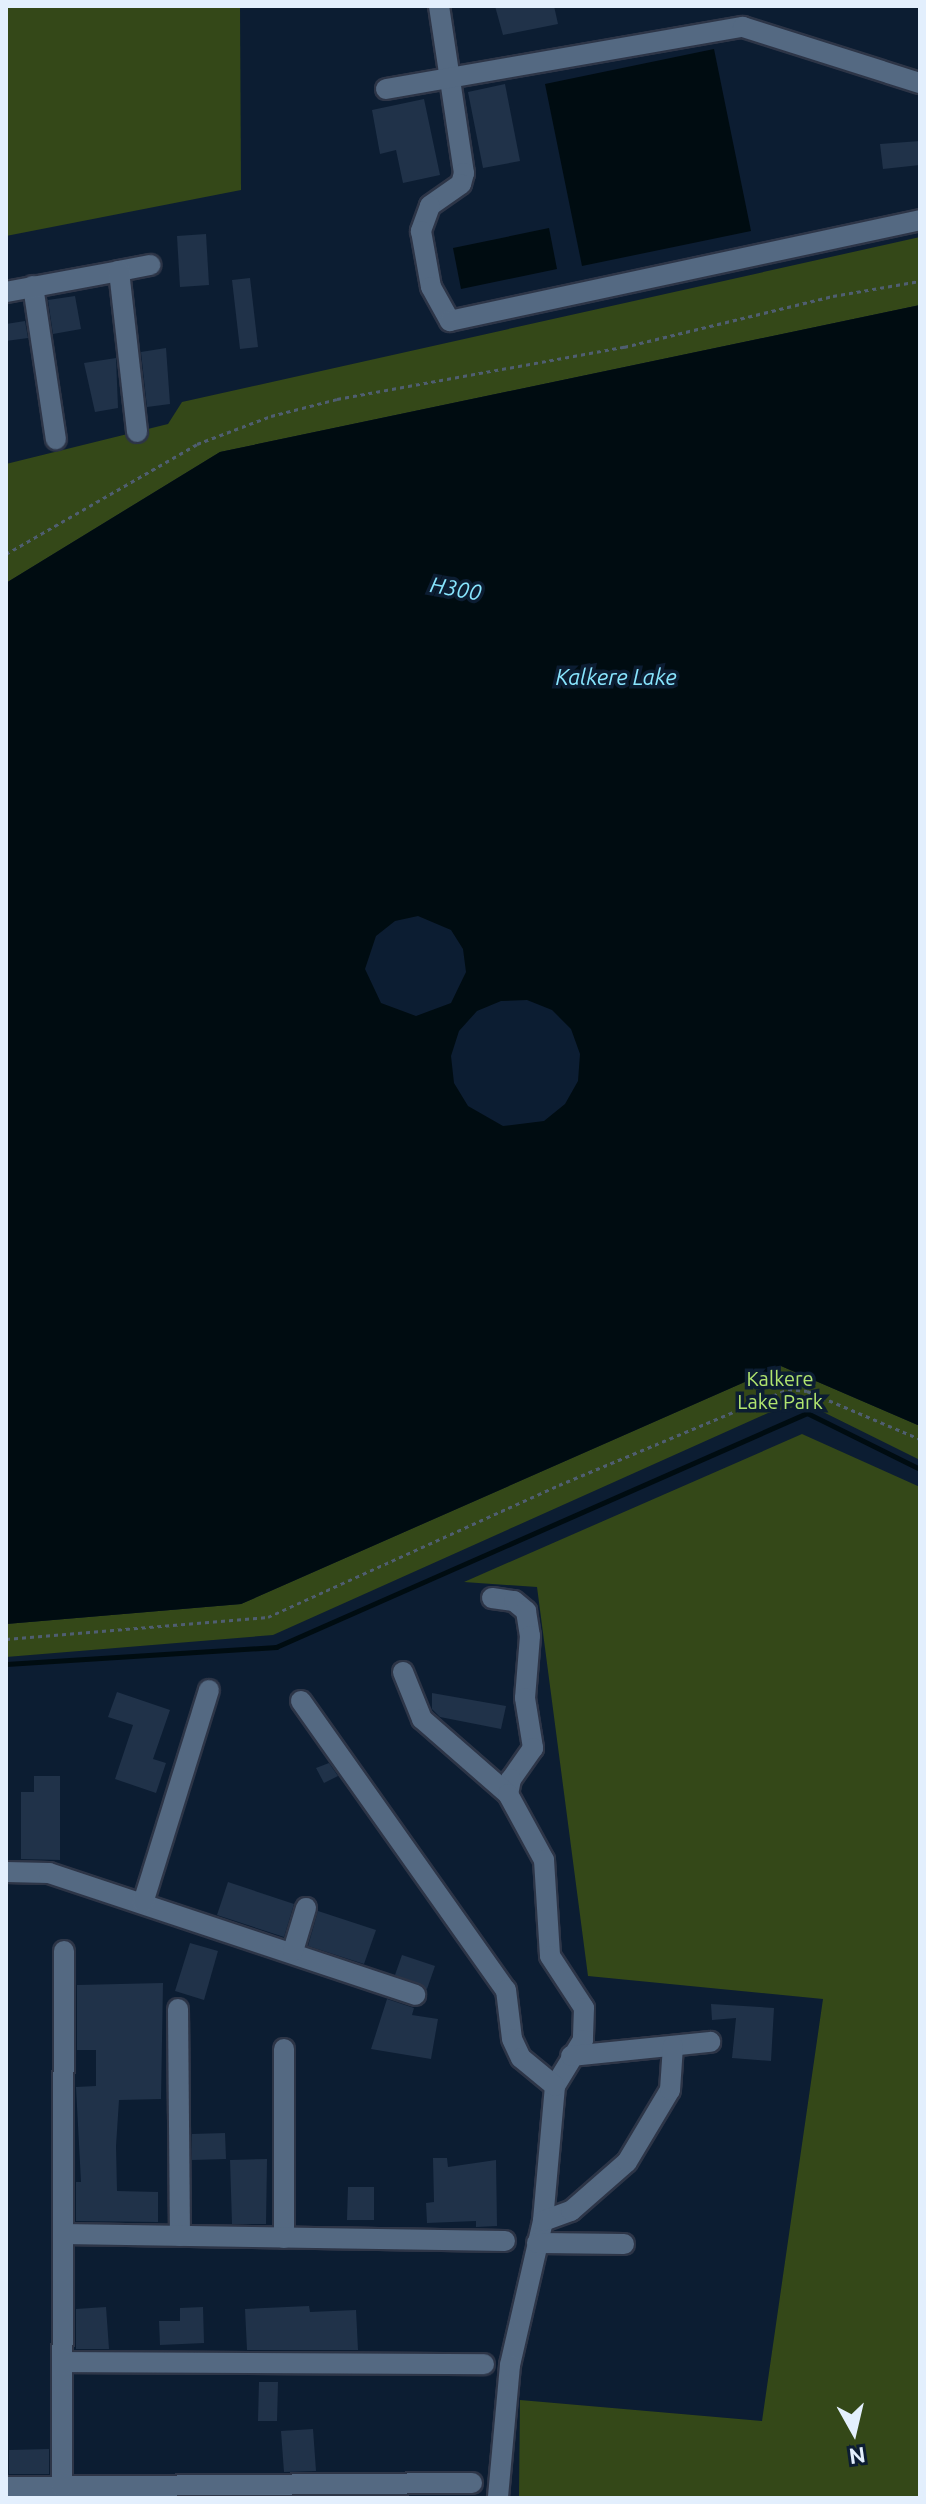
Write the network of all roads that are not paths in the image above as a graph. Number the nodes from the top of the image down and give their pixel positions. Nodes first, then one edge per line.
1 (439, 6) edge
2 (452, 77) junction
3 (920, 83) edge
4 (386, 89) dead end
5 (920, 220) edge
6 (150, 265) dead end
7 (119, 271) junction
8 (33, 286) junction
9 (6, 292) edge
10 (137, 432) dead end
11 (56, 439) dead end
12 (492, 1598) dead end
13 (403, 1672) dead end
14 (209, 1690) dead end
15 (301, 1701) dead end
16 (508, 1794) junction
17 (6, 1872) edge
18 (143, 1903) junction
19 (306, 1908) dead end
20 (64, 1951) dead end
21 (293, 1951) junction
22 (415, 1995) dead end
23 (178, 2009) dead end
24 (710, 2042) dead end
25 (673, 2046) junction
26 (284, 2049) dead end
27 (571, 2056) junction
28 (555, 2086) junction
29 (543, 2221) junction
30 (63, 2234) junction
31 (180, 2236) junction
32 (284, 2238) junction
33 (505, 2241) dead end
34 (537, 2243) junction
35 (624, 2244) dead end
36 (62, 2362) junction
37 (484, 2364) dead end
38 (472, 2483) dead end
39 (6, 2487) edge
40 (62, 2487) junction
41 (498, 2498) edge

1 - 2 street
2 - 3 street
2 - 4 street
2 - 5 street
6 - 7 street
7 - 8 street
7 - 10 street
8 - 9 street
8 - 11 street
12 - 16 street
13 - 16 street
14 - 18 street
15 - 28 street
16 - 27 street
17 - 18 street
18 - 21 street
19 - 21 street
20 - 30 street
21 - 22 street
23 - 31 street
24 - 25 street
25 - 27 street
25 - 29 street
26 - 32 street
27 - 28 street
28 - 29 street
29 - 34 street
30 - 31 street
30 - 36 street
31 - 32 street
32 - 33 street
34 - 35 street
34 - 41 street
36 - 37 street
36 - 40 street
38 - 40 street
39 - 40 street

